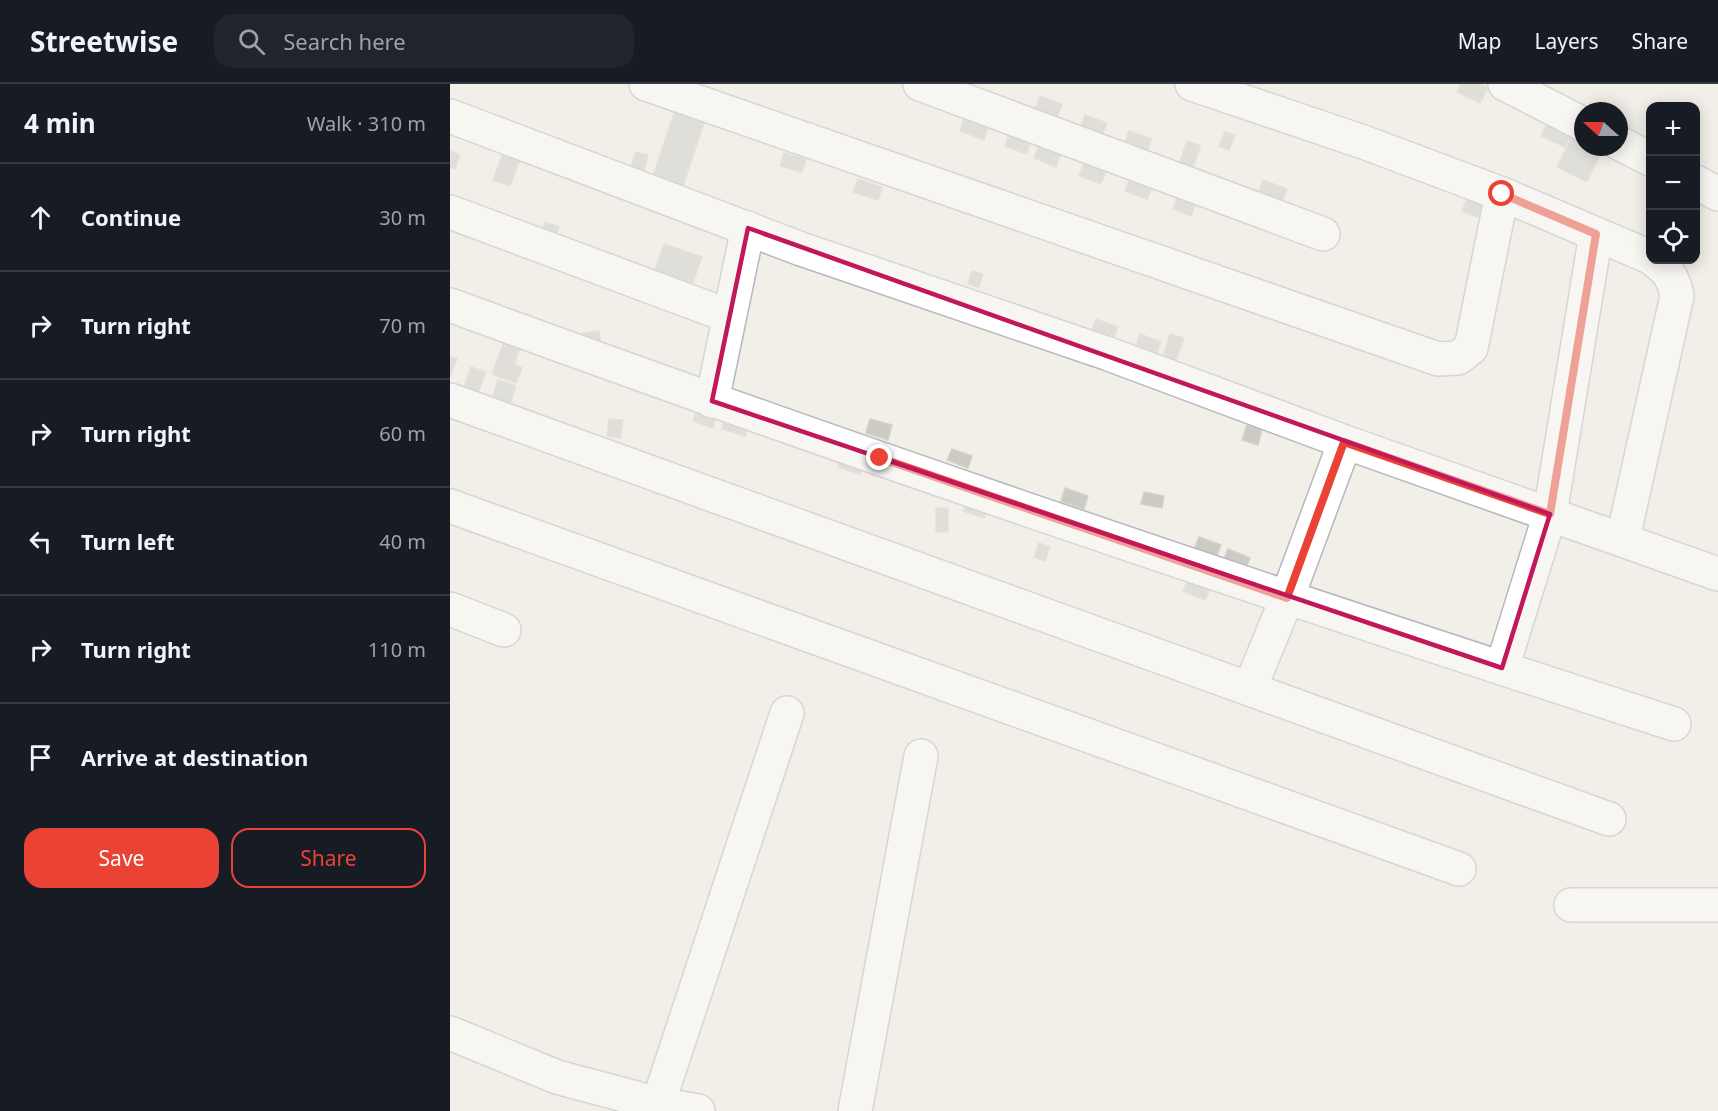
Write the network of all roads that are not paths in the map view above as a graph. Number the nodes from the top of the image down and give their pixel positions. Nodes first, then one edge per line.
1 (920, 84) edge
2 (1192, 84) edge
3 (1505, 84) edge
4 (666, 87) edge
5 (450, 116) edge
6 (1574, 119) edge
7 (1628, 148) edge
8 (1646, 157) edge
9 (1700, 185) edge
10 (1502, 194) junction
11 (1718, 194) edge
12 (450, 212) edge
13 (748, 228) junction
14 (1323, 234) dead end
15 (1596, 234) junction
16 (1646, 255) edge
17 (1658, 264) edge
18 (450, 304) edge
19 (729, 316) junction
20 (450, 400) edge
21 (711, 401) junction
22 (1344, 442) junction
23 (450, 506) edge
24 (1550, 514) junction
25 (1623, 538) junction
26 (1718, 574) edge
27 (1287, 598) junction
28 (450, 609) edge
29 (504, 630) dead end
30 (1502, 668) junction
31 (1250, 688) junction
32 (787, 713) dead end
33 (1674, 724) dead end
34 (921, 756) dead end
35 (1609, 819) dead end
36 (1460, 869) dead end
37 (1571, 905) dead end
38 (1718, 905) edge
39 (450, 1033) edge
40 (658, 1104) junction
41 (698, 1111) edge
42 (855, 1111) edge

1 - 14 street
2 - 10 street
3 - 6 street
4 - 10 street
5 - 13 street
7 - 8 street
9 - 11 street
10 - 15 street
12 - 19 street
13 - 19 street
13 - 22 street
15 - 16 street
15 - 24 street
17 - 25 street
18 - 21 street
19 - 21 street
20 - 31 street
21 - 27 street
22 - 24 street
22 - 27 street
23 - 36 street
24 - 25 street
24 - 30 street
25 - 26 street
27 - 30 street
27 - 31 street
28 - 29 street
30 - 33 street
31 - 35 street
32 - 40 street
34 - 42 street
37 - 38 street
39 - 40 street
40 - 41 street

